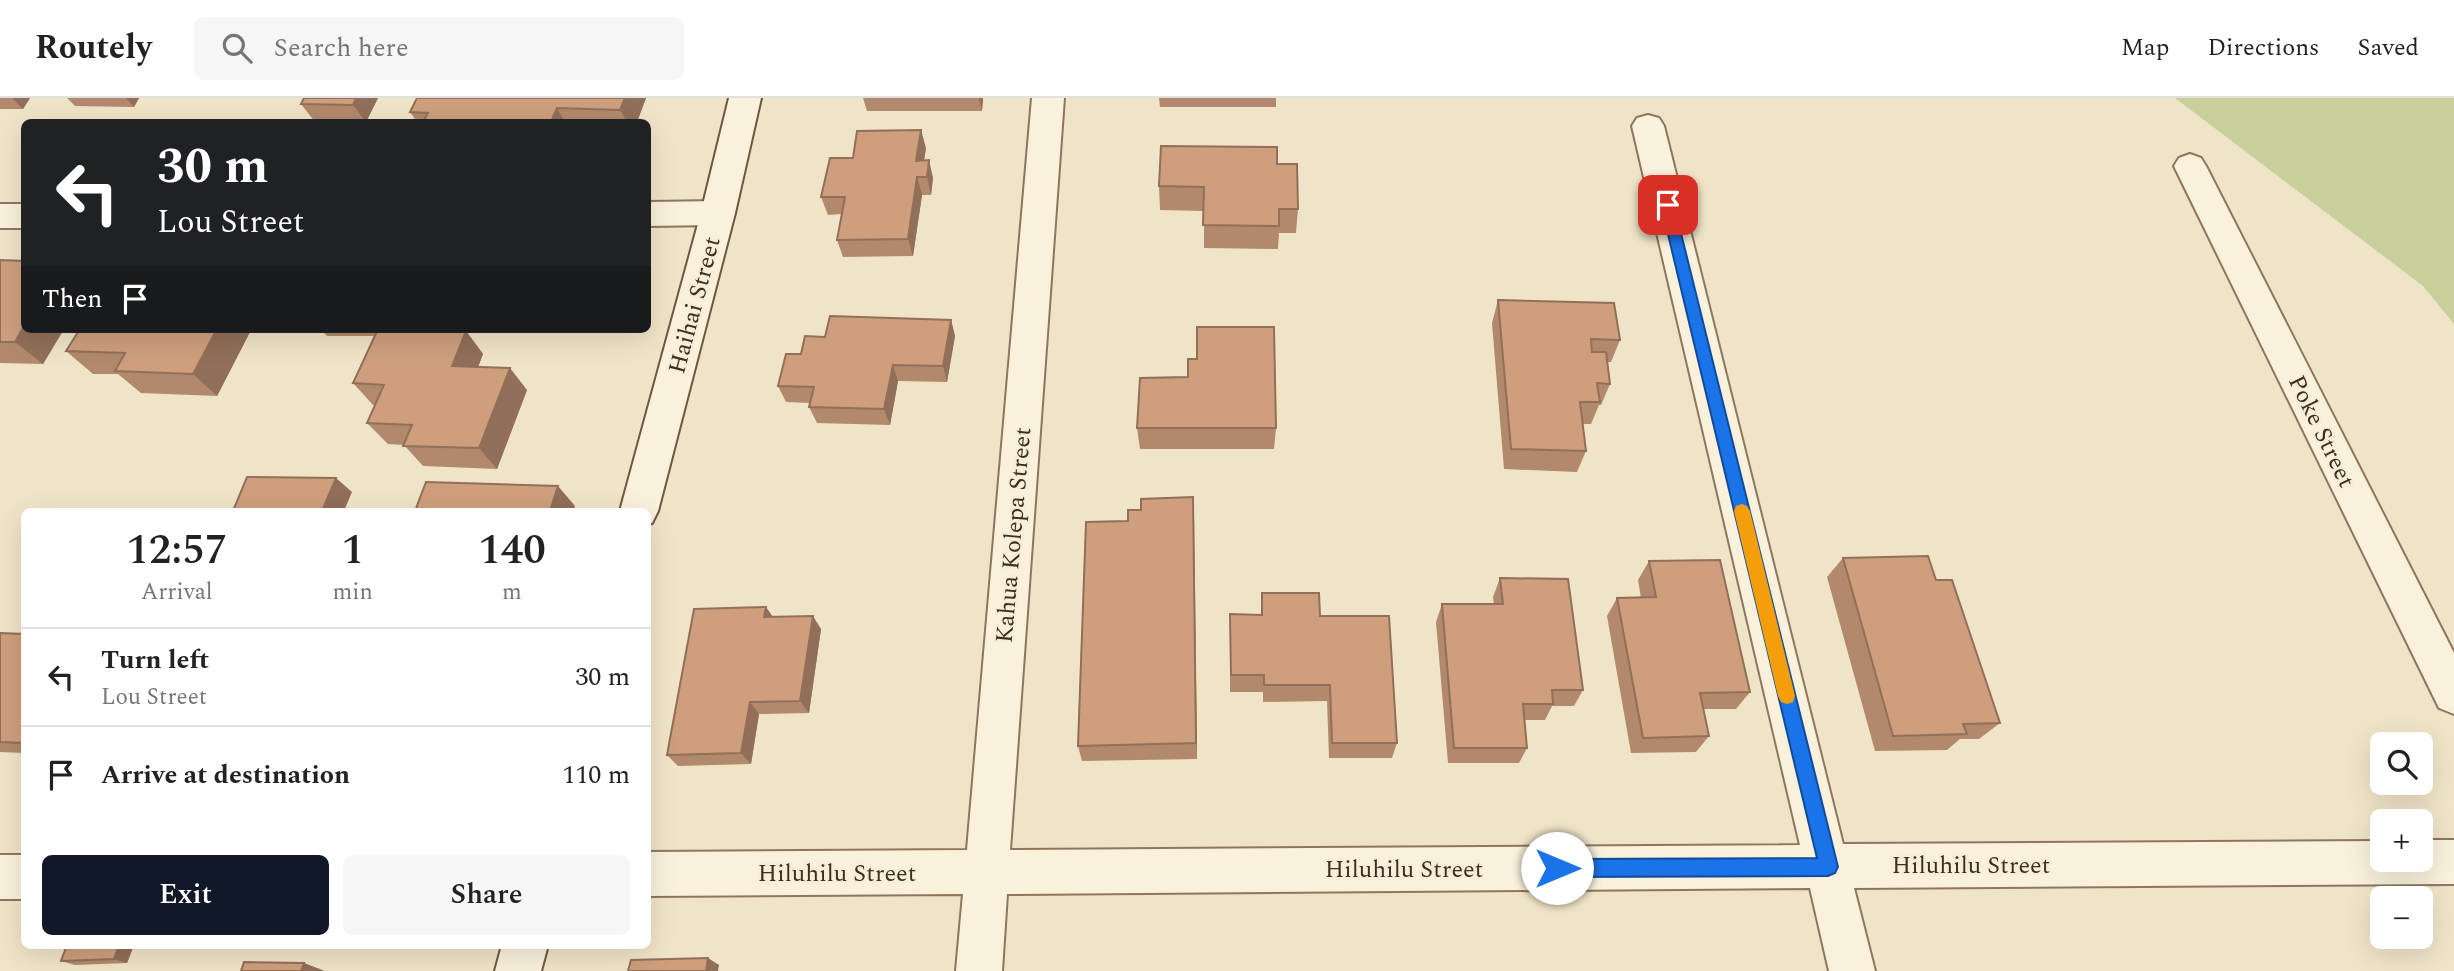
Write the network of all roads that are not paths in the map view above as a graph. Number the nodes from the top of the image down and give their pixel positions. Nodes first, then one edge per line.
1 (745, 98) edge
2 (1048, 98) edge
3 (1648, 126) dead end
4 (2190, 166) dead end
5 (718, 213) junction
6 (651, 214) edge
7 (0, 216) edge
8 (21, 216) edge
9 (640, 508) edge
10 (2454, 695) edge
11 (2454, 862) edge
12 (1828, 867) junction
13 (987, 872) junction
14 (651, 874) edge
15 (0, 877) edge
16 (21, 877) edge
17 (524, 949) edge
18 (518, 971) edge
19 (979, 971) edge
20 (1852, 971) edge

1 - 5 street, Haihai Street
2 - 13 street, Kahua Kolepa Street
3 - 12 street
4 - 10 street, Poke Street
5 - 6 street
5 - 9 street, Haihai Street
7 - 8 street
11 - 12 street, Hiluhilu Street
12 - 13 street, Hiluhilu Street
12 - 20 street
13 - 14 street, Hiluhilu Street
13 - 19 street, Kahua Kolepa Street
15 - 16 street
17 - 18 street

